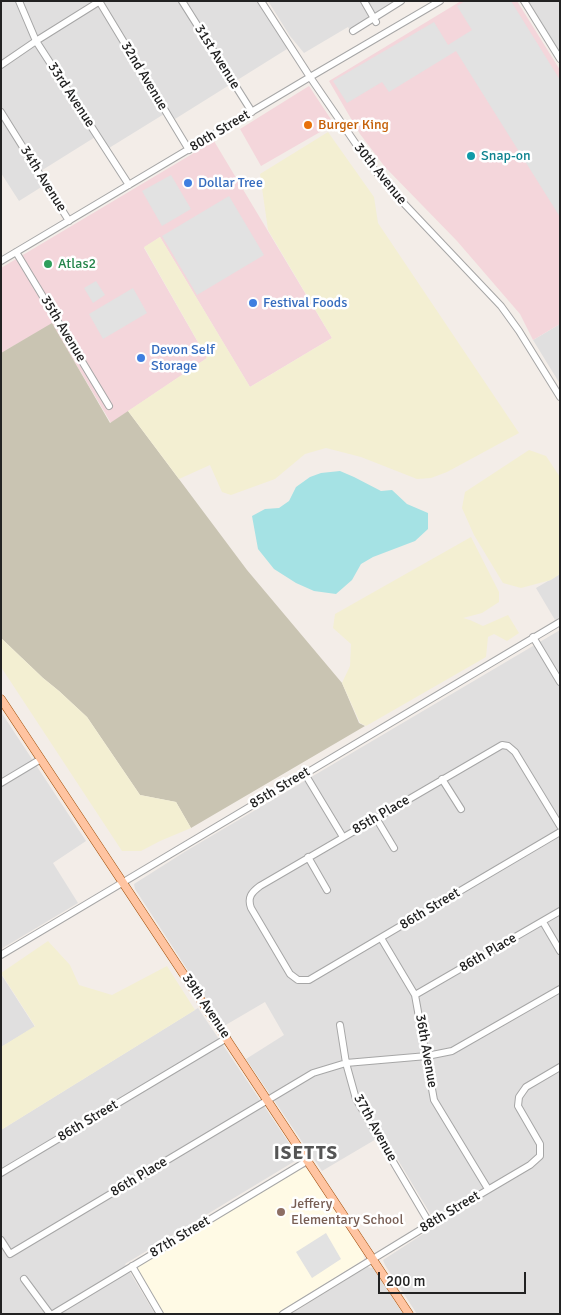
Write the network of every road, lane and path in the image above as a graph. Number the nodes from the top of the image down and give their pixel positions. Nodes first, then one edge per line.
1 (20, 1) edge
2 (182, 1) edge
3 (261, 1) edge
4 (364, 1) edge
5 (401, 1) edge
6 (440, 1) edge
7 (524, 1) edge
8 (100, 2) edge
9 (375, 20) junction
10 (353, 31) dead end
11 (36, 41) junction
12 (560, 59) edge
13 (1, 65) edge
14 (310, 77) junction
15 (1, 112) edge
16 (252, 112) junction
17 (189, 150) junction
18 (129, 185) junction
19 (69, 221) junction
20 (16, 252) junction
21 (1, 261) edge
22 (560, 396) edge
23 (109, 406) dead end
24 (560, 622) edge
25 (534, 637) junction
26 (560, 682) edge
27 (1, 699) edge
28 (41, 759) junction
29 (305, 774) junction
30 (442, 779) junction
31 (1, 783) edge
32 (461, 809) dead end
33 (376, 818) junction
34 (560, 826) edge
35 (560, 832) edge
36 (343, 837) junction
37 (394, 848) dead end
38 (308, 857) junction
39 (123, 882) junction
40 (327, 890) dead end
41 (560, 912) edge
42 (543, 922) junction
43 (381, 938) junction
44 (560, 951) edge
45 (1, 955) edge
46 (298, 980) joint
47 (560, 990) edge
48 (415, 995) junction
49 (340, 1025) dead end
50 (227, 1038) junction
51 (427, 1056) junction
52 (346, 1063) junction
53 (560, 1067) edge
54 (268, 1100) junction
55 (307, 1161) junction
56 (1, 1173) edge
57 (488, 1189) junction
58 (430, 1224) junction
59 (1, 1240) edge
60 (372, 1259) junction
61 (132, 1266) junction
62 (24, 1278) dead end
63 (51, 1314) edge
64 (160, 1314) edge
65 (283, 1314) edge
66 (409, 1314) edge

1 - 11 street, 33rd Avenue
2 - 16 street, 31st Avenue
3 - 14 street, 30th Avenue
4 - 9 street
5 - 9 street
6 - 14 street, 80th Street
7 - 12 street
8 - 11 street
8 - 17 street, 32nd Avenue
9 - 10 street
11 - 13 street
11 - 18 street, 33rd Avenue
14 - 16 street, 80th Street
14 - 22 street, 30th Avenue
15 - 19 street, 34th Avenue
16 - 17 street, 80th Street
17 - 18 street, 80th Street
18 - 19 street, 80th Street
19 - 20 street, 80th Street
20 - 21 street, 80th Street
20 - 23 street, 35th Avenue
24 - 25 street, 85th Street
25 - 26 street
25 - 29 street, 85th Street
27 - 28 main road, 39th Avenue
28 - 31 street
28 - 39 main road, 39th Avenue
29 - 36 street
29 - 39 street, 85th Street
30 - 32 street
30 - 33 street, 85th Place
30 - 34 street, 85th Place
33 - 36 street, 85th Place
33 - 37 street
35 - 43 street, 86th Street
36 - 38 street, 85th Place
38 - 40 street
38 - 46 street, 85th Place
39 - 45 street, 85th Street
39 - 50 main road, 39th Avenue
41 - 42 street, 86th Place
42 - 44 street
42 - 48 street, 86th Place
43 - 46 street, 86th Street
43 - 48 street, 36th Avenue
47 - 51 street
48 - 51 street, 36th Avenue
49 - 52 street, 37th Avenue
50 - 54 main road, 39th Avenue
50 - 56 street, 86th Street
51 - 52 street, 86th Place
51 - 57 street, 36th Avenue
52 - 54 street, 86th Place
52 - 58 street, 37th Avenue
53 - 57 street, 88th Street
54 - 55 main road, 39th Avenue
54 - 59 street, 86th Place
55 - 60 main road, 39th Avenue
55 - 61 street, 87th Street
57 - 58 street, 88th Street
58 - 60 street, 88th Street
60 - 65 street, 88th Street
60 - 66 main road, 39th Avenue
61 - 63 street, 87th Street
61 - 64 street
62 - 63 street

